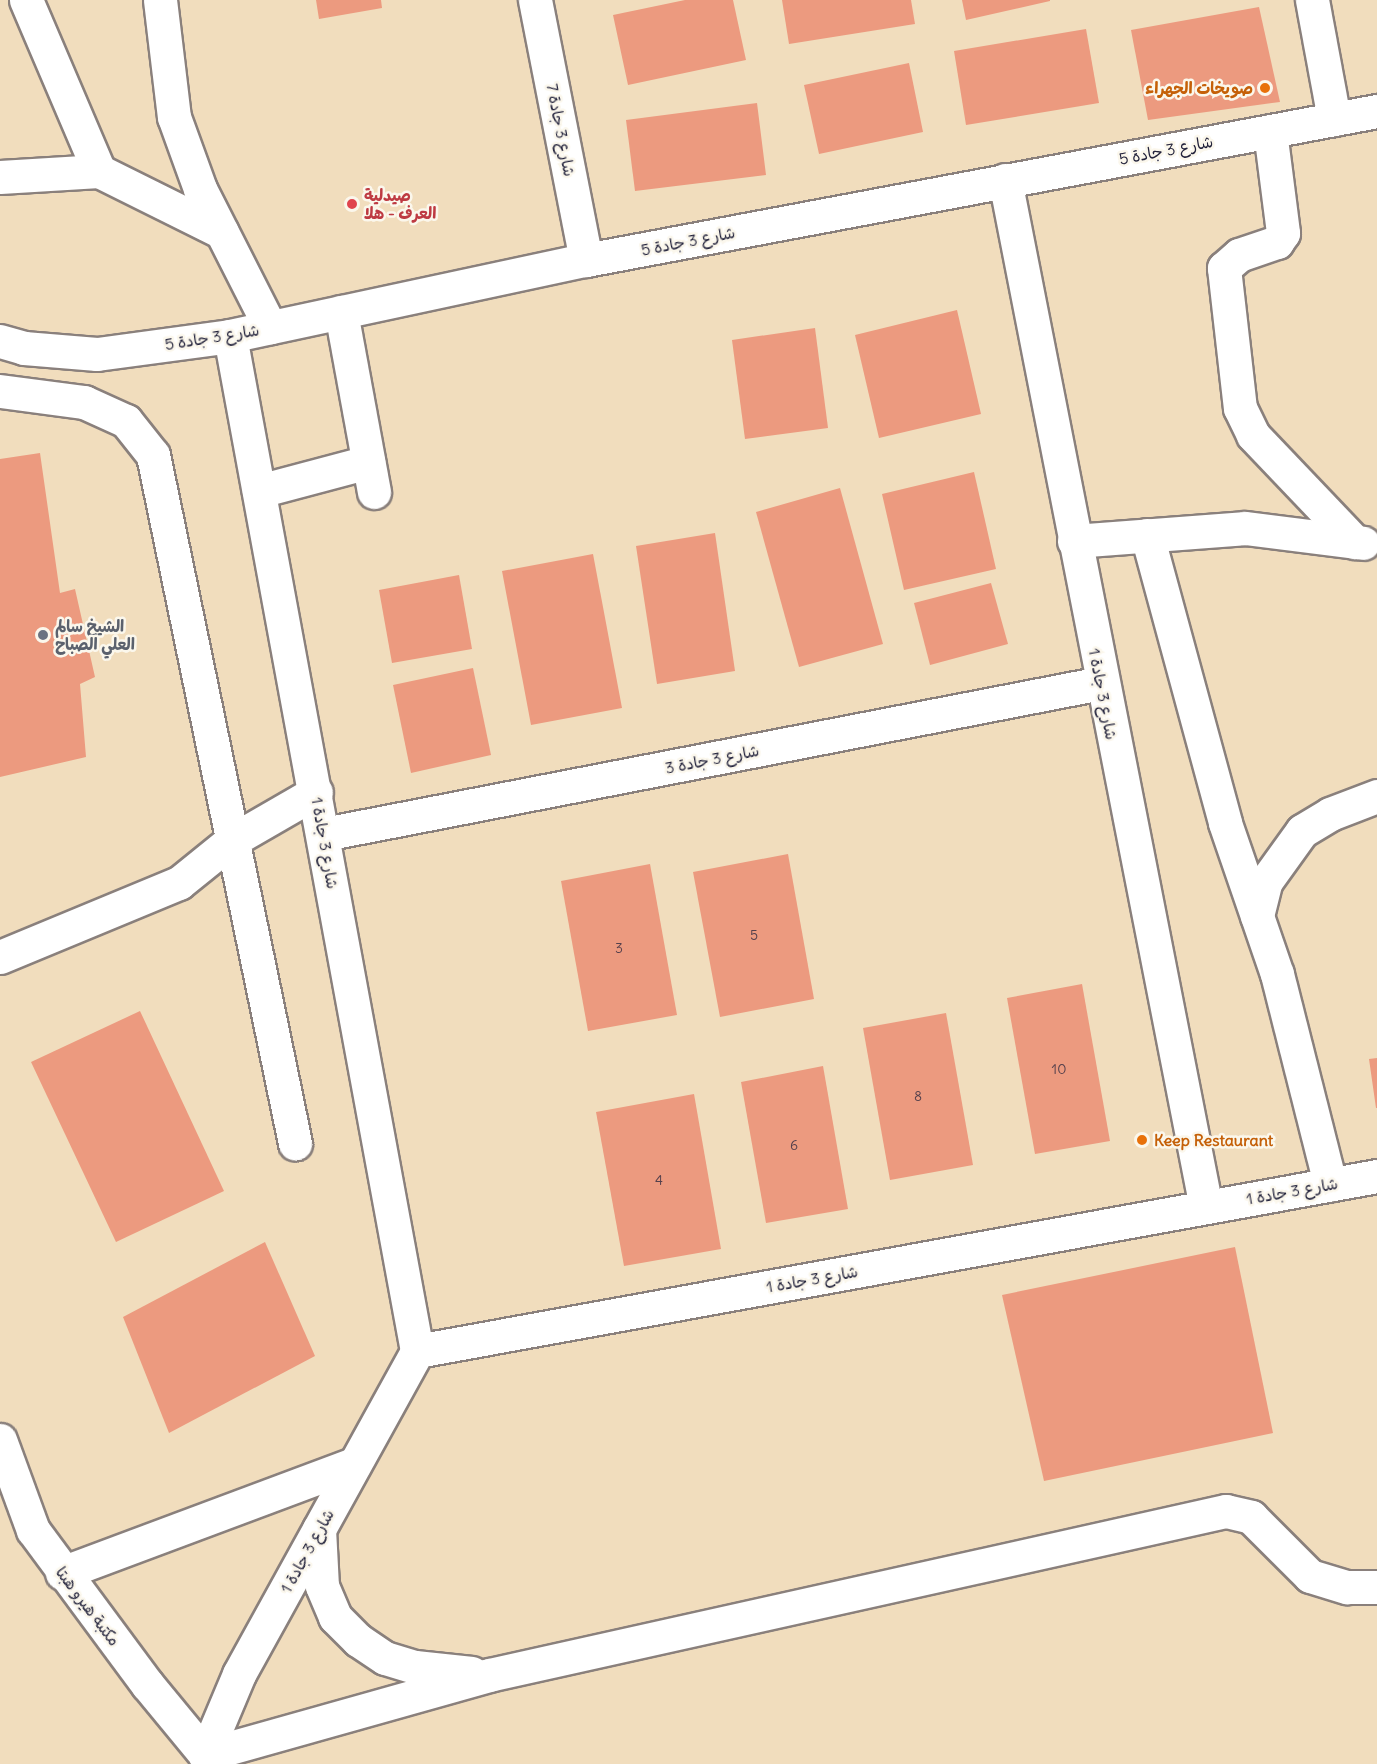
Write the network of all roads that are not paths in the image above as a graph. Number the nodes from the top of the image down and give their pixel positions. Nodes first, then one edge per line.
1 (26, 0) edge
2 (160, 0) edge
3 (535, 0) edge
4 (1312, 0) edge
5 (1377, 111) edge
6 (1334, 119) junction
7 (1270, 131) junction
8 (99, 171) junction
9 (0, 177) edge
10 (1005, 180) junction
11 (222, 232) junction
12 (586, 260) junction
13 (341, 312) junction
14 (270, 327) junction
15 (230, 336) junction
16 (0, 341) edge
17 (0, 391) edge
18 (259, 491) junction
19 (1147, 535) junction
20 (1074, 541) junction
21 (1366, 543) edge
22 (1101, 683) junction
23 (316, 792) junction
24 (1377, 796) edge
25 (324, 834) junction
26 (231, 842) junction
27 (1257, 916) junction
28 (0, 957) edge
29 (295, 1143) dead end
30 (1377, 1176) edge
31 (1330, 1184) junction
32 (1206, 1206) junction
33 (417, 1351) junction
34 (0, 1440) edge
35 (354, 1464) junction
36 (0, 1497) edge
37 (319, 1529) junction
38 (33, 1530) junction
39 (62, 1573) junction
40 (1377, 1587) edge
41 (489, 1675) junction
42 (209, 1760) edge

1 - 8 street
2 - 11 street
3 - 12 street, شارع 3 جادة 7
4 - 6 street
5 - 6 street, شارع 3 جادة 5
6 - 7 street, شارع 3 جادة 5
7 - 10 street, شارع 3 جادة 5
7 - 21 street
8 - 9 street
8 - 11 street
10 - 12 street, شارع 3 جادة 5
10 - 20 street, شارع 3 جادة 1
11 - 14 street
12 - 13 street, شارع 3 جادة 5
13 - 14 street, شارع 3 جادة 5
13 - 18 street
14 - 15 street, شارع 3 جادة 5
15 - 16 street, شارع 3 جادة 5
15 - 18 street, شارع 3 جادة 1
17 - 26 street
18 - 23 street, شارع 3 جادة 1
19 - 20 street
19 - 21 street
19 - 27 street
20 - 22 street, شارع 3 جادة 1
22 - 25 street, شارع 3 جادة 3
22 - 32 street, شارع 3 جادة 1
23 - 25 street, شارع 3 جادة 1
23 - 26 street
24 - 27 street
25 - 33 street, شارع 3 جادة 1
26 - 28 street
26 - 29 street
27 - 31 street
30 - 31 street, شارع 3 جادة 1
31 - 32 street, شارع 3 جادة 1
32 - 33 street, شارع 3 جادة 1
33 - 35 street, شارع 3 جادة 1
34 - 38 street, مكتبة هيرو هبتا
35 - 37 street, شارع 3 جادة 1
35 - 39 street
36 - 38 street
37 - 41 street
37 - 42 street, شارع 3 جادة 1
38 - 39 street, مكتبة هيرو هبتا
39 - 42 street, مكتبة هيرو هبتا
40 - 41 street
41 - 42 street

